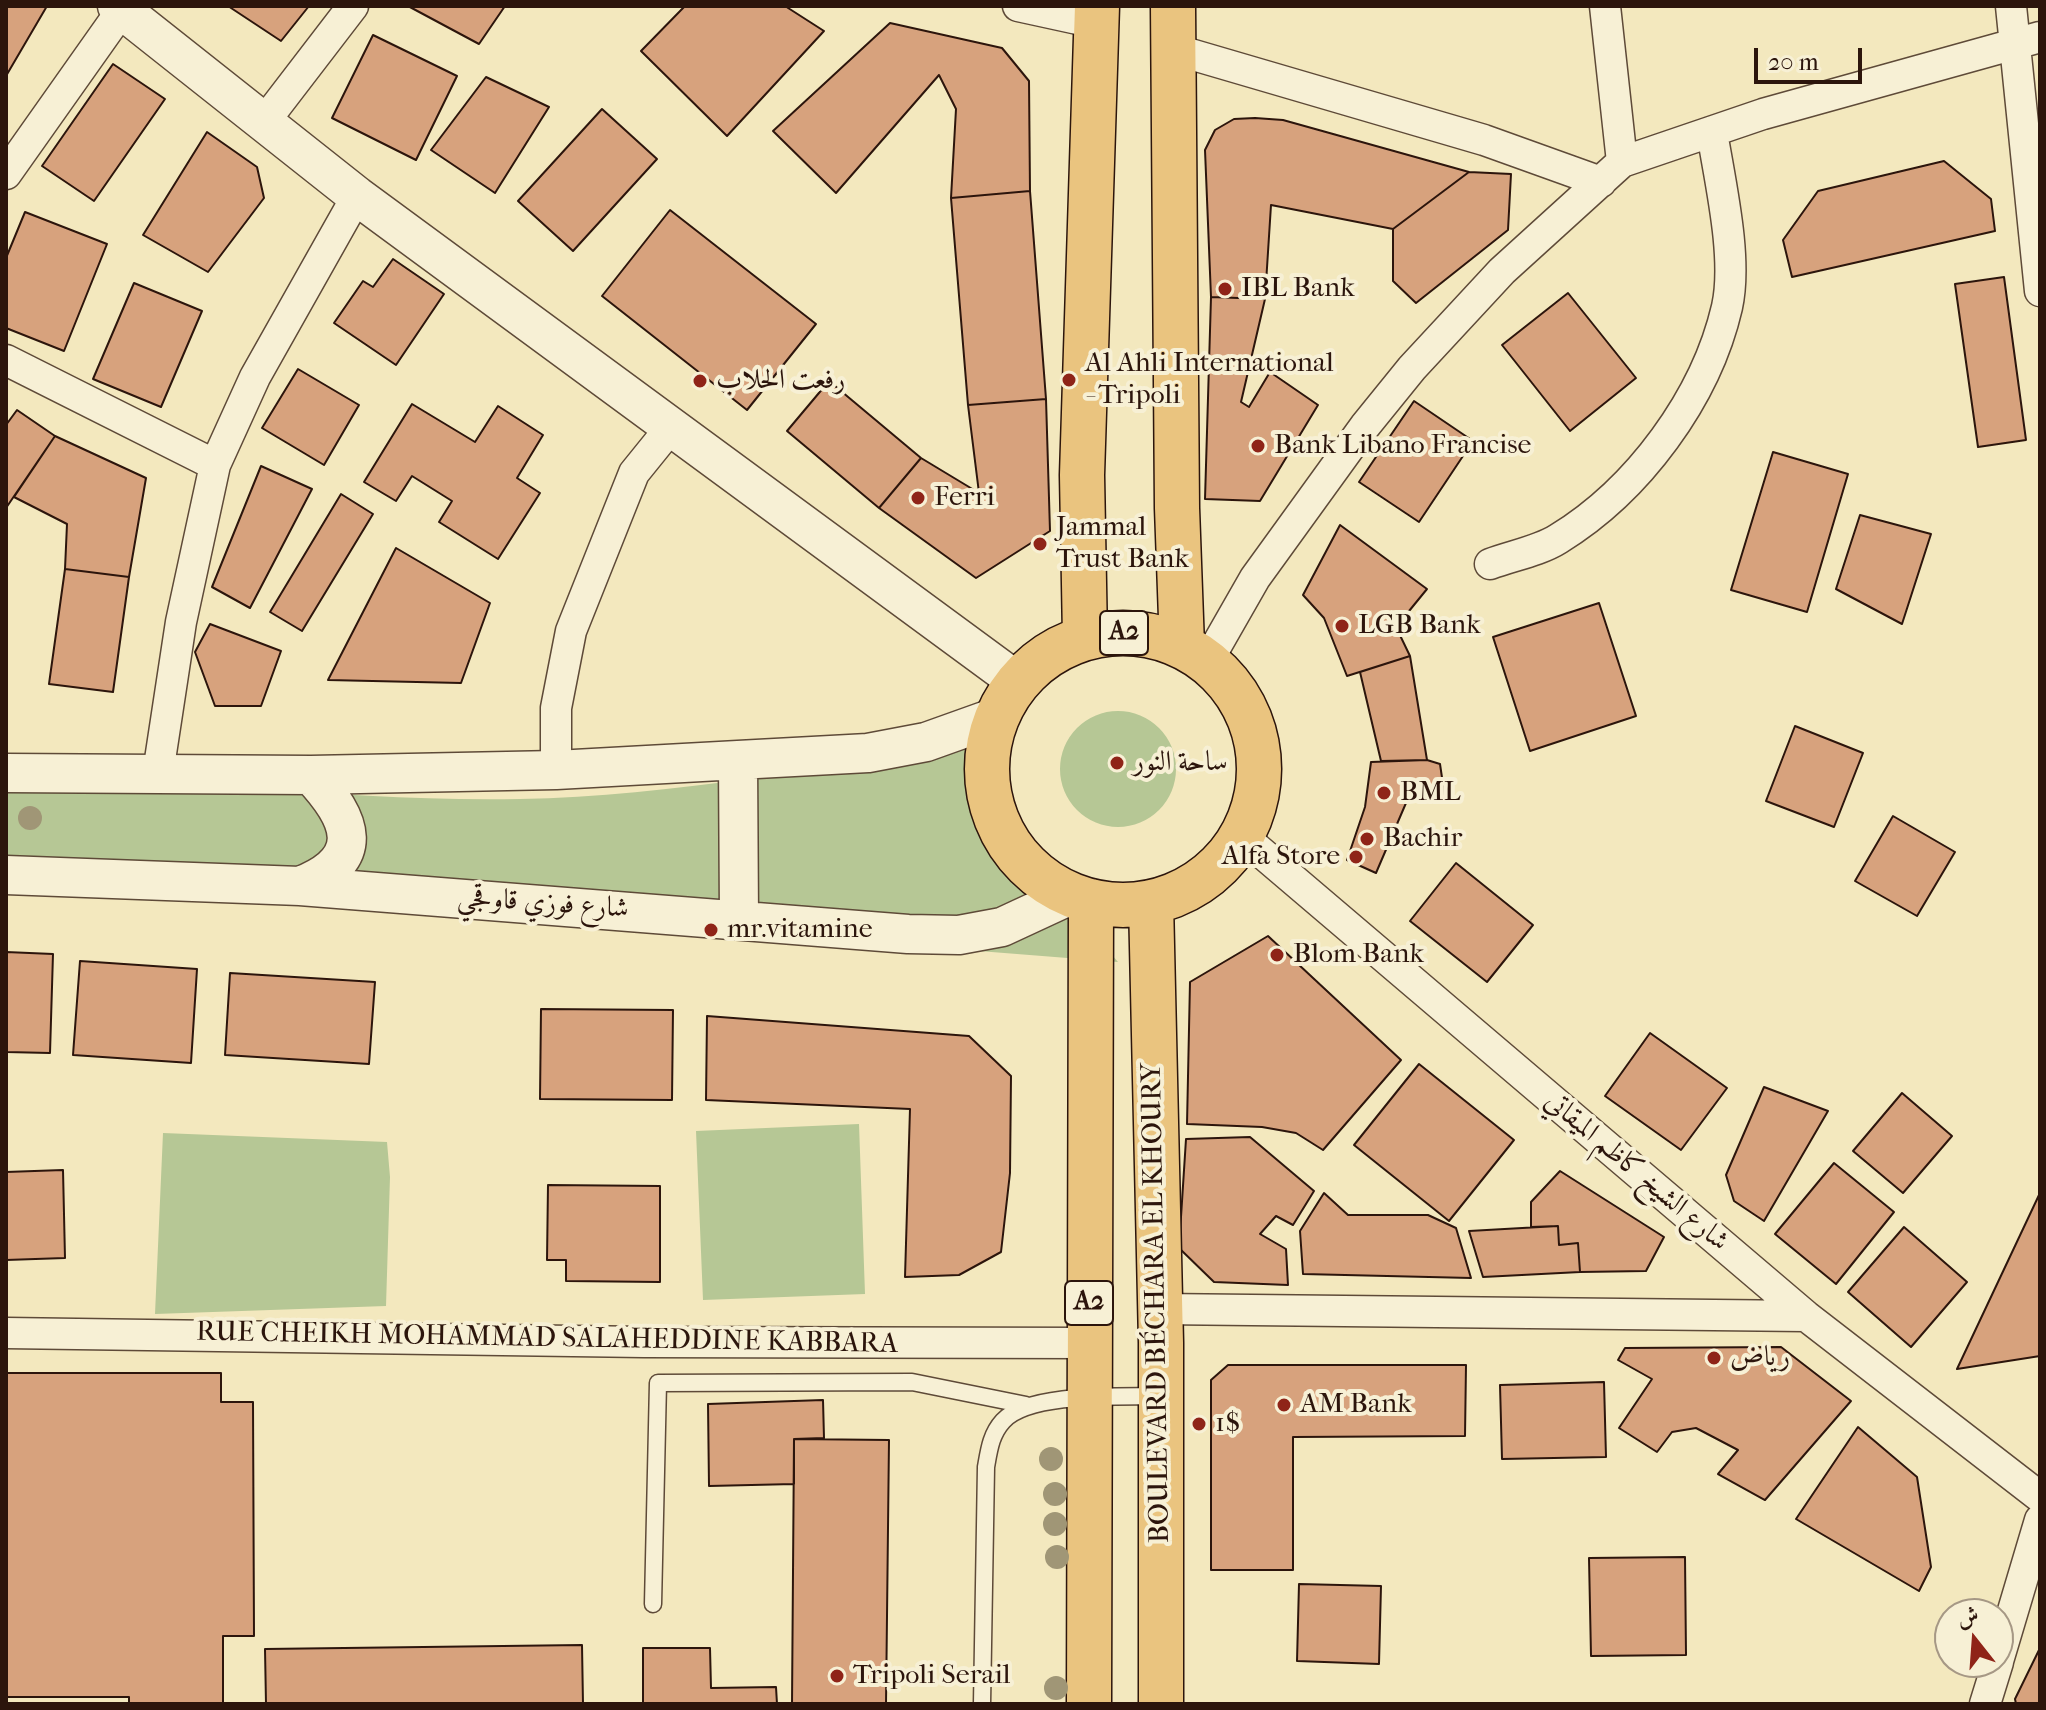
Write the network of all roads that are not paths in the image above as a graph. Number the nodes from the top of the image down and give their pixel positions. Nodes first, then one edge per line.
1 (353, 6) edge
2 (1018, 6) edge
3 (1605, 6) edge
4 (2011, 6) edge
5 (119, 8) edge
6 (1096, 14) edge
7 (1173, 27) edge
8 (2028, 40) edge
9 (264, 122) junction
10 (1712, 132) junction
11 (1611, 172) junction
12 (6, 174) edge
13 (357, 196) junction
14 (2036, 216) edge
15 (2040, 291) edge
16 (6, 360) edge
17 (672, 426) junction
18 (215, 465) junction
19 (1490, 564) dead end
20 (1085, 638) junction
21 (1195, 654) junction
22 (1007, 700) junction
23 (738, 760) junction
24 (556, 770) junction
25 (6, 773) edge
26 (158, 773) junction
27 (311, 775) junction
28 (1242, 836) junction
29 (6, 875) edge
30 (300, 886) junction
31 (1081, 898) junction
32 (1151, 902) junction
33 (739, 919) junction
34 (1159, 1309) junction
35 (1806, 1316) junction
36 (6, 1333) edge
37 (1089, 1343) junction
38 (1161, 1396) junction
39 (1087, 1399) junction
40 (1026, 1405) junction
41 (2040, 1497) edge
42 (2040, 1520) edge
43 (653, 1604) dead end
44 (2014, 1607) edge
45 (1993, 1678) edge
46 (982, 1704) edge
47 (1089, 1704) edge
48 (1161, 1704) edge
49 (1985, 1704) edge

1 - 9 street
2 - 6 street
3 - 11 street
4 - 8 street
5 - 9 street
5 - 12 street
6 - 20 highway, A2
7 - 11 street
7 - 21 highway, A2
8 - 10 street
8 - 14 street
9 - 13 street
10 - 11 street
10 - 19 street
11 - 21 street
13 - 17 street
13 - 18 street
14 - 15 street
16 - 18 street
17 - 22 street
17 - 24 street
18 - 26 street
20 - 21 highway, A2
20 - 22 highway, A2
21 - 28 highway
22 - 23 street
22 - 31 highway
23 - 24 street
23 - 33 street
24 - 27 street
25 - 26 street
26 - 27 street
27 - 30 street
28 - 32 highway
28 - 35 street, شارع الشيخ كاظم الميقاتي
29 - 30 street, شارع فوزي قاوقجي
30 - 33 street, شارع فوزي قاوقجي
31 - 32 highway
31 - 33 street, شارع فوزي قاوقجي
31 - 37 highway, A2
32 - 34 highway, BOULEVARD BÉCHARA EL KHOURY
34 - 35 street
34 - 38 highway, BOULEVARD BÉCHARA EL KHOURY
35 - 41 street, شارع الشيخ كاظم الميقاتي
36 - 37 street, RUE CHEIKH MOHAMMAD SALAHEDDINE KABBARA
37 - 39 highway, A2
38 - 39 lane
38 - 48 highway, BOULEVARD BÉCHARA EL KHOURY
39 - 40 lane
39 - 47 highway, A2
40 - 43 lane
40 - 46 lane
42 - 44 street
45 - 49 street

